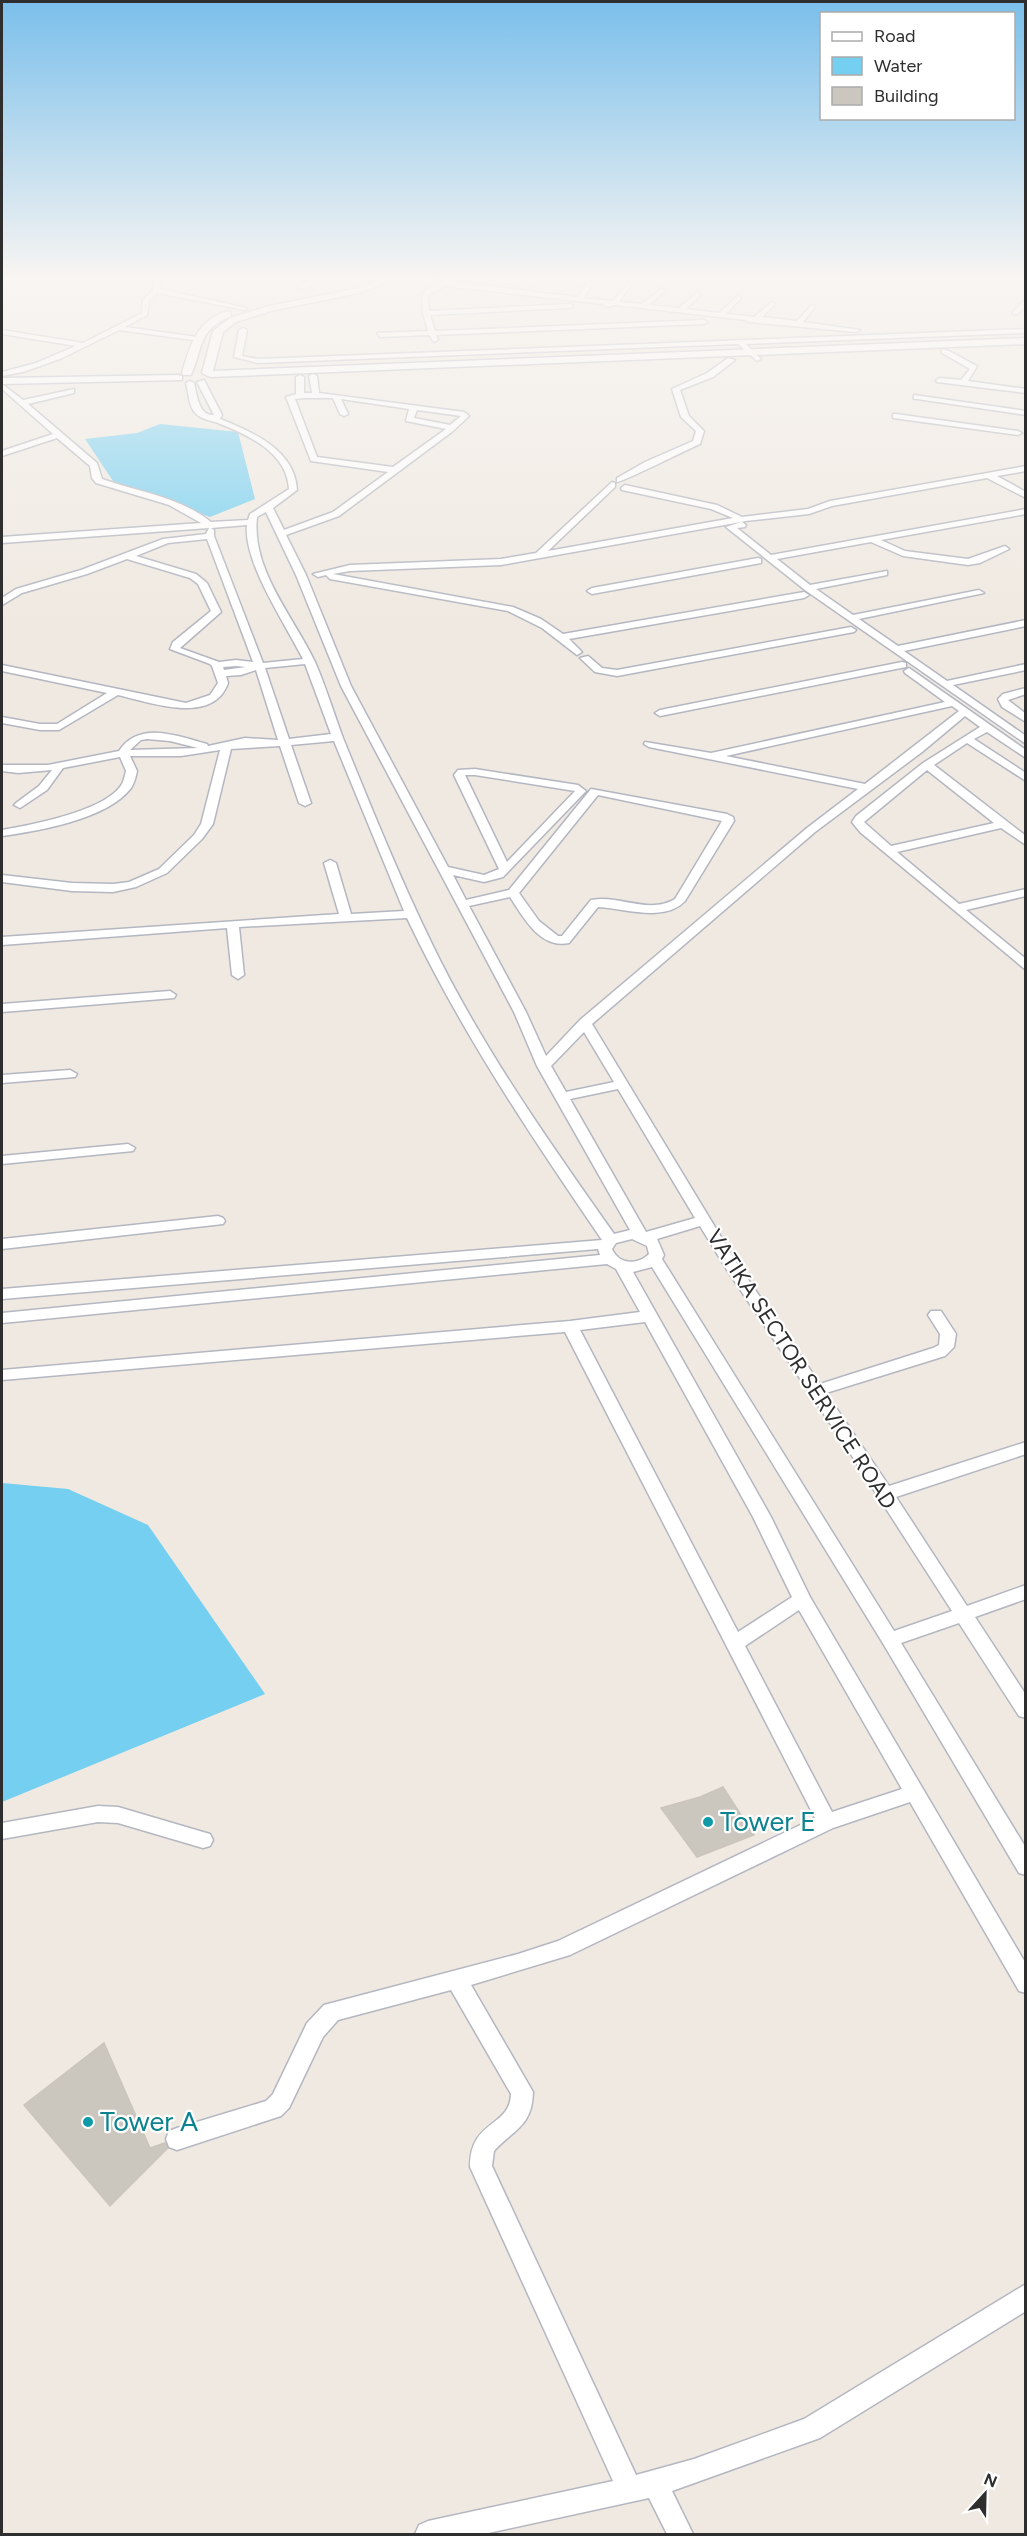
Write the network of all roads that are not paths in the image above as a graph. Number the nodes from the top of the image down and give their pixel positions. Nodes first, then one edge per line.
1 (9, 392) edge
2 (66, 392) edge
3 (198, 392) edge
4 (206, 392) edge
5 (300, 392) edge
6 (315, 392) edge
7 (677, 392) edge
8 (300, 396) junction
9 (316, 396) junction
10 (336, 397) junction
11 (917, 397) dead end
12 (22, 403) junction
13 (414, 407) junction
14 (1026, 413) edge
15 (344, 414) dead end
16 (896, 416) dead end
17 (216, 419) junction
18 (450, 429) junction
19 (1022, 432) edge
20 (60, 434) junction
21 (985, 439) dead end
22 (2, 454) edge
23 (1026, 468) edge
24 (394, 470) junction
25 (1026, 474) edge
26 (993, 477) junction
27 (625, 488) dead end
28 (1026, 496) edge
29 (268, 506) junction
30 (816, 511) junction
31 (1026, 511) edge
32 (742, 520) junction
33 (250, 525) junction
34 (720, 526) junction
35 (210, 530) junction
36 (282, 534) junction
37 (872, 539) junction
38 (2, 540) edge
39 (2, 546) edge
40 (1005, 549) dead end
41 (127, 556) junction
42 (538, 556) junction
43 (763, 560) junction
44 (340, 571) junction
45 (884, 573) dead end
46 (318, 574) junction
47 (301, 575) junction
48 (19, 591) junction
49 (592, 591) dead end
50 (806, 591) junction
51 (2, 592) edge
52 (978, 593) dead end
53 (2, 602) edge
54 (839, 609) junction
55 (827, 611) junction
56 (852, 618) junction
57 (1026, 623) edge
58 (851, 630) junction
59 (563, 638) junction
60 (895, 650) junction
61 (309, 661) junction
62 (902, 665) junction
63 (259, 666) junction
64 (1026, 667) edge
65 (2, 668) edge
66 (219, 669) junction
67 (945, 684) junction
68 (1026, 691) edge
69 (116, 692) junction
70 (953, 703) junction
71 (1006, 705) junction
72 (981, 710) junction
73 (964, 712) junction
74 (660, 713) dead end
75 (1026, 719) edge
76 (2, 720) edge
77 (987, 728) junction
78 (338, 738) junction
79 (966, 738) junction
80 (1026, 741) edge
81 (277, 742) junction
82 (649, 744) dead end
83 (225, 748) junction
84 (123, 753) junction
85 (1026, 755) edge
86 (712, 756) junction
87 (2, 760) edge
88 (927, 765) junction
89 (59, 766) junction
90 (2, 768) edge
91 (38, 770) junction
92 (1026, 778) edge
93 (868, 788) junction
94 (305, 803) dead end
95 (20, 805) dead end
96 (1002, 824) junction
97 (2, 833) edge
98 (1026, 842) edge
99 (890, 850) junction
100 (330, 863) dead end
101 (443, 869) junction
102 (505, 870) junction
103 (2, 879) edge
104 (1026, 892) edge
105 (513, 893) junction
106 (462, 904) junction
107 (958, 908) junction
108 (412, 914) junction
109 (346, 918) junction
110 (233, 924) junction
111 (2, 942) edge
112 (1026, 966) edge
113 (238, 975) dead end
114 (170, 995) dead end
115 (2, 1008) edge
116 (585, 1023) junction
117 (544, 1066) junction
118 (70, 1074) dead end
119 (2, 1079) edge
120 (621, 1084) junction
121 (561, 1097) junction
122 (128, 1148) dead end
123 (2, 1160) edge
124 (704, 1220) junction
125 (218, 1221) dead end
126 (643, 1236) junction
127 (2, 1244) edge
128 (612, 1252) junction
129 (654, 1259) junction
130 (2, 1294) edge
131 (936, 1315) dead end
132 (650, 1316) junction
133 (2, 1318) edge
134 (570, 1326) junction
135 (2, 1375) edge
136 (816, 1391) junction
137 (1026, 1448) edge
138 (885, 1494) junction
139 (1026, 1592) edge
140 (802, 1599) junction
141 (962, 1614) junction
142 (890, 1640) junction
143 (735, 1643) junction
144 (1026, 1711) edge
145 (914, 1793) junction
146 (826, 1822) junction
147 (2, 1831) edge
148 (203, 1840) dead end
149 (1026, 1867) edge
150 (456, 1979) junction
151 (1026, 1984) edge
152 (177, 2139) dead end
153 (1026, 2296) edge
154 (655, 2484) junction
155 (630, 2490) junction
156 (428, 2535) edge
157 (680, 2535) edge

1 - 12 street
2 - 12 street
3 - 17 street
4 - 17 street
5 - 8 street
6 - 9 street
7 - 42 street
8 - 9 street
8 - 24 street
9 - 10 street
10 - 13 street
10 - 15 street
11 - 14 street
12 - 20 street
13 - 18 street
13 - 18 street
16 - 19 street
17 - 29 street
18 - 24 street
19 - 21 street
20 - 22 street
20 - 35 street
23 - 26 street
24 - 36 street
25 - 26 street
26 - 28 street
26 - 30 street
27 - 32 street
29 - 33 street
29 - 36 street
30 - 32 street
30 - 34 street
31 - 37 street
32 - 34 street
33 - 35 street
33 - 61 street
34 - 42 street
34 - 43 street
34 - 44 street
35 - 38 street
35 - 39 street
35 - 41 street
35 - 63 street
36 - 47 street
37 - 40 street
37 - 43 street
41 - 48 street
41 - 66 street
42 - 44 street
43 - 49 street
43 - 50 street
44 - 46 street
45 - 50 street
46 - 47 street
46 - 59 street
47 - 101 street
48 - 51 street
48 - 53 street
50 - 54 street
50 - 55 street
50 - 59 street
52 - 56 street
54 - 55 street
54 - 56 street
55 - 58 street
56 - 60 street
57 - 60 street
58 - 59 street
58 - 62 street
60 - 67 street
61 - 63 street
61 - 78 street
62 - 70 street
62 - 74 street
63 - 66 street
63 - 81 street
64 - 67 street
65 - 69 street
66 - 69 street
67 - 72 street
68 - 71 street
69 - 76 street
70 - 73 street
70 - 86 street
71 - 72 street
71 - 75 street
72 - 80 street
73 - 77 street
73 - 93 street
77 - 79 street
77 - 85 street
78 - 81 street
78 - 108 street
79 - 88 street
79 - 92 street
81 - 83 street
81 - 94 street
82 - 86 street
83 - 84 street
83 - 84 street
83 - 103 street
84 - 89 street
84 - 97 street
86 - 93 street
87 - 91 street
88 - 96 street
88 - 99 street
89 - 91 street
89 - 95 street
90 - 91 street
93 - 116 street
96 - 98 street
96 - 99 street
99 - 107 street
100 - 109 street
101 - 102 street
101 - 106 street
102 - 102 street
104 - 107 street
105 - 105 street
105 - 106 street
106 - 117 street
107 - 112 street
108 - 109 street
108 - 128 street
109 - 110 street
110 - 111 street
110 - 113 street
114 - 115 street
116 - 117 street
116 - 120 street, VATIKA SECTOR SERVICE ROAD
117 - 121 street
118 - 119 street
120 - 121 street
120 - 124 street, VATIKA SECTOR SERVICE ROAD
121 - 126 street
122 - 123 street
124 - 126 street
124 - 136 street, VATIKA SECTOR SERVICE ROAD
125 - 127 street
126 - 128 street
126 - 129 street
128 - 129 street
128 - 130 street
128 - 132 street
128 - 133 street
129 - 142 street
131 - 136 street
132 - 134 street
132 - 140 street
134 - 135 street
134 - 143 street
136 - 138 street, VATIKA SECTOR SERVICE ROAD
137 - 138 street
138 - 141 street, VATIKA SECTOR SERVICE ROAD
139 - 141 street
140 - 143 street
140 - 145 street
141 - 142 street
141 - 144 street, VATIKA SECTOR SERVICE ROAD
142 - 149 street
143 - 146 street
145 - 146 street
145 - 151 street
146 - 150 street
147 - 148 street
150 - 152 street
150 - 155 street
153 - 154 street
154 - 155 street
154 - 157 street
155 - 156 street

